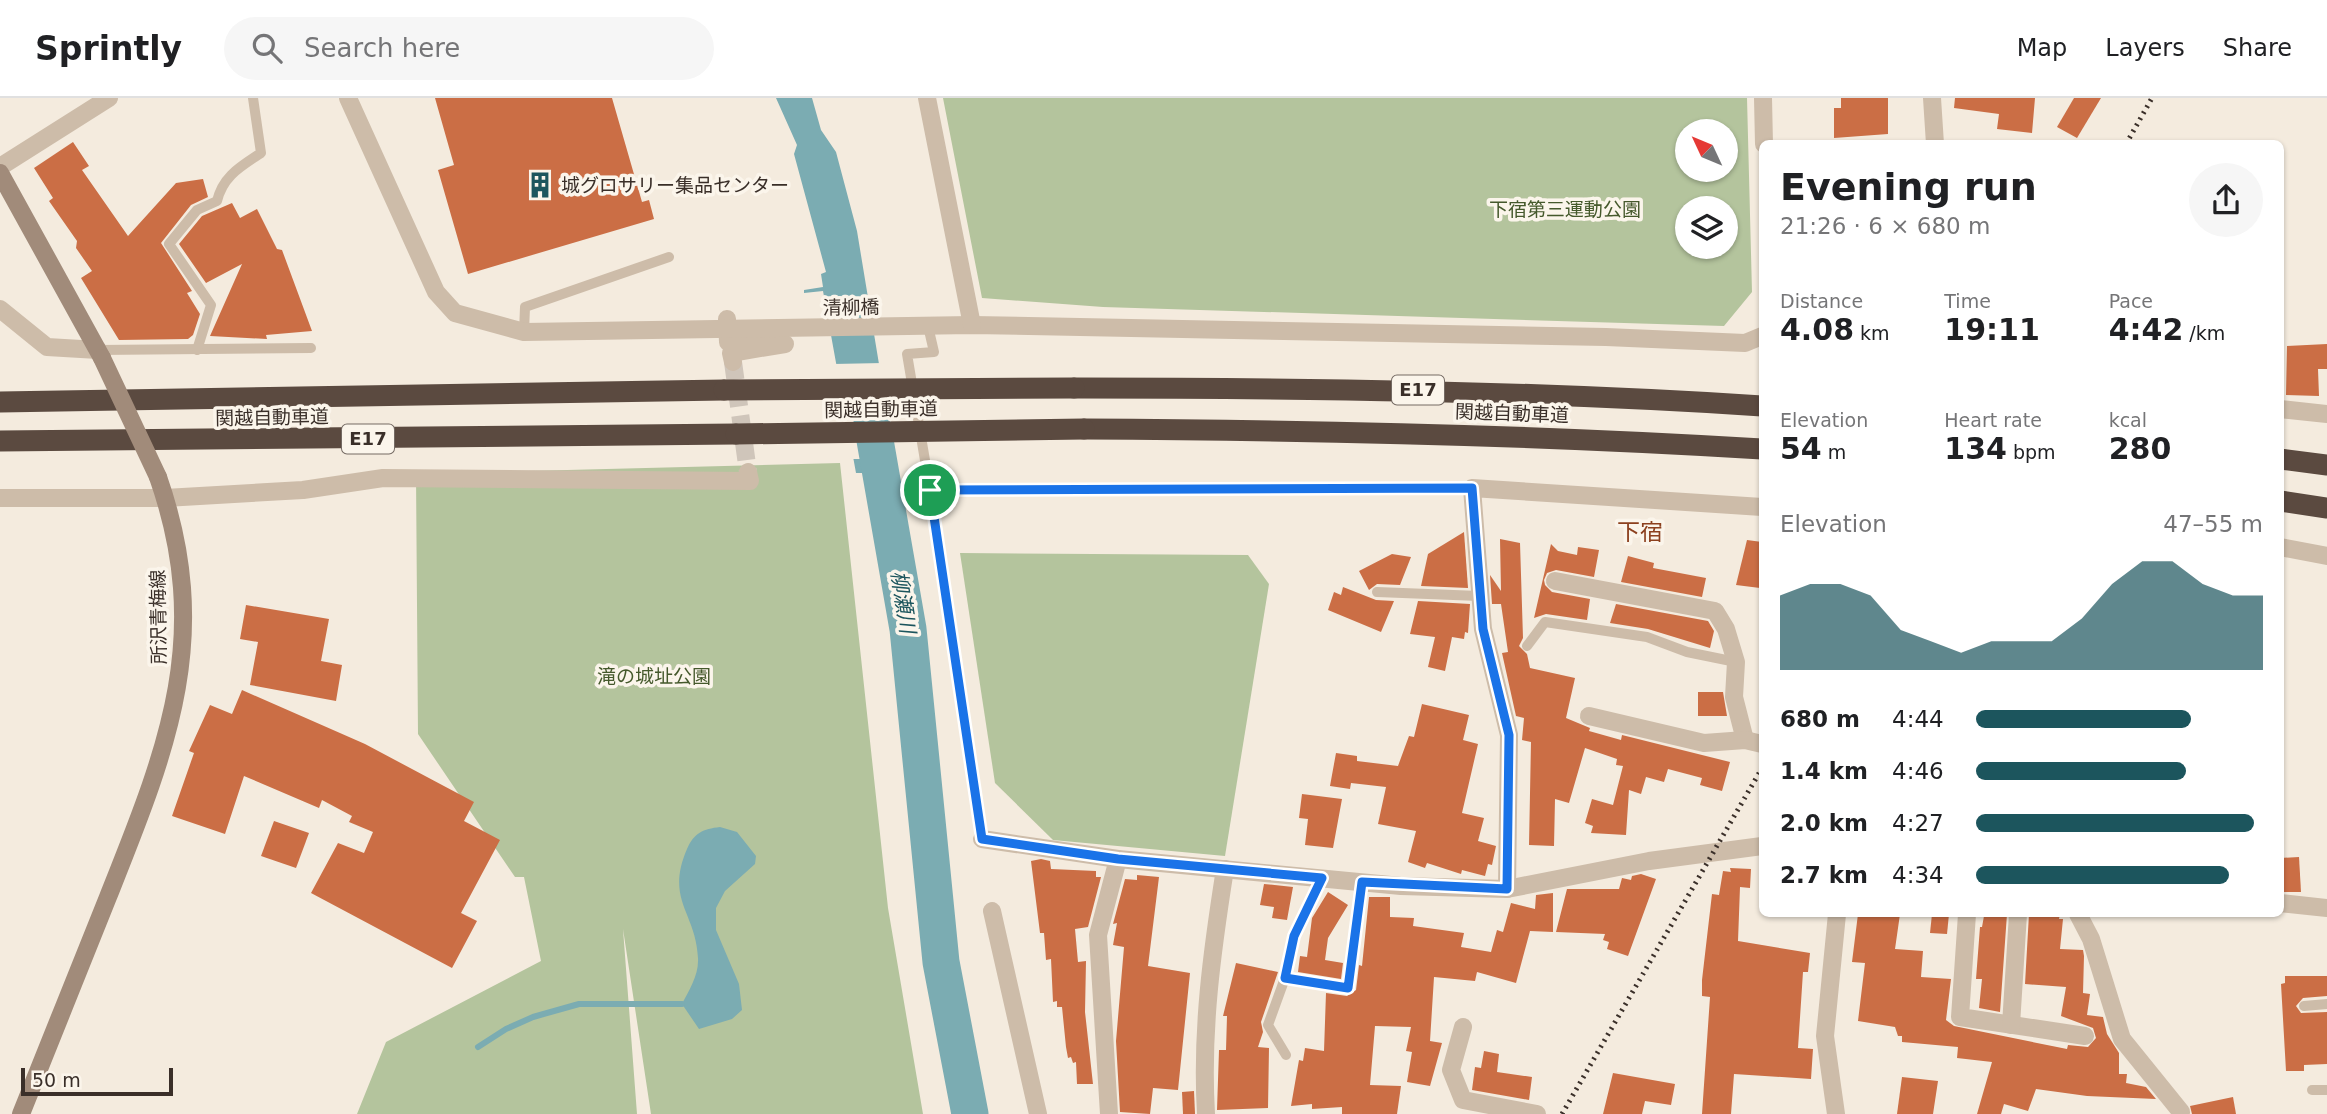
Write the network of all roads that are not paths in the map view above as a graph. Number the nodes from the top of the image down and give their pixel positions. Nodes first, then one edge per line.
1 (109, 98) edge
2 (253, 98) edge
3 (348, 98) edge
4 (928, 98) edge
5 (1763, 98) edge
6 (1932, 98) edge
7 (1765, 140) edge
8 (1935, 140) edge
9 (0, 167) edge
10 (0, 173) edge
11 (669, 257) dead end
12 (0, 309) edge
13 (727, 325) junction
14 (972, 325) junction
15 (920, 326) junction
16 (524, 332) junction
17 (1759, 337) edge
18 (311, 348) dead end
19 (197, 350) junction
20 (100, 354) junction
21 (733, 362) dead end
22 (0, 402) edge
23 (1759, 406) edge
24 (2284, 409) edge
25 (2327, 414) edge
26 (0, 441) edge
27 (1759, 449) edge
28 (2284, 459) edge
29 (2327, 465) edge
30 (748, 472) dead end
31 (1472, 488) junction
32 (930, 490) junction
33 (0, 498) edge
34 (165, 498) junction
35 (2284, 502) edge
36 (1759, 507) edge
37 (2327, 509) edge
38 (2284, 548) edge
39 (2327, 556) edge
40 (1555, 582) dead end
41 (1377, 592) dead end
42 (1479, 596) junction
43 (1527, 646) dead end
44 (1735, 662) junction
45 (1589, 716) dead end
46 (1754, 742) edge
47 (982, 839) joint
48 (1759, 846) edge
49 (1118, 859) junction
50 (1225, 869) junction
51 (1322, 878) junction
52 (1362, 882) junction
53 (1507, 889) junction
54 (2284, 903) edge
55 (2327, 908) edge
56 (992, 911) dead end
57 (1837, 917) edge
58 (1967, 917) edge
59 (2018, 917) edge
60 (2080, 917) edge
61 (1285, 978) junction
62 (2327, 1004) edge
63 (2304, 1006) dead end
64 (2011, 1025) junction
65 (1463, 1027) dead end
66 (2085, 1035) dead end
67 (1286, 1055) dead end
68 (2312, 1090) dead end
69 (2327, 1090) edge
70 (2181, 1112) dead end
71 (21, 1114) edge
72 (1038, 1114) edge
73 (1109, 1114) edge
74 (1206, 1114) edge
75 (1537, 1114) edge
76 (1836, 1114) edge

1 - 9 street
2 - 19 lane
3 - 16 street, 清柳橋
4 - 14 street
5 - 7 street
6 - 8 street
10 - 20 main road, 所沢青梅線
11 - 16 lane
12 - 20 street
13 - 15 street, 清柳橋
13 - 16 street, 清柳橋
13 - 21 street
14 - 15 street, 清柳橋
14 - 17 street, 清柳橋
15 - 32 lane
18 - 19 lane
19 - 20 lane
20 - 34 main road, 所沢青梅線, bridge
22 - 23 highway, 関越自動車道 / E17, bridge
24 - 25 street
26 - 27 highway, 関越自動車道 / E17, bridge
28 - 29 highway
30 - 34 street
31 - 32 lane
31 - 36 street
31 - 42 street
32 - 47 lane
33 - 34 street
34 - 71 main road, 所沢青梅線
35 - 37 highway
38 - 39 street
40 - 44 street
41 - 42 lane
42 - 53 street
43 - 44 lane
44 - 46 street
45 - 46 street
47 - 49 street
48 - 53 street
49 - 50 street
49 - 73 street
50 - 51 street
50 - 74 street
51 - 52 street
51 - 61 lane
52 - 53 street
52 - 61 lane
54 - 55 street
56 - 72 street
57 - 76 street
58 - 64 street
59 - 64 street
60 - 70 street
61 - 67 lane
62 - 63 lane
64 - 66 street
65 - 75 street
68 - 69 lane

